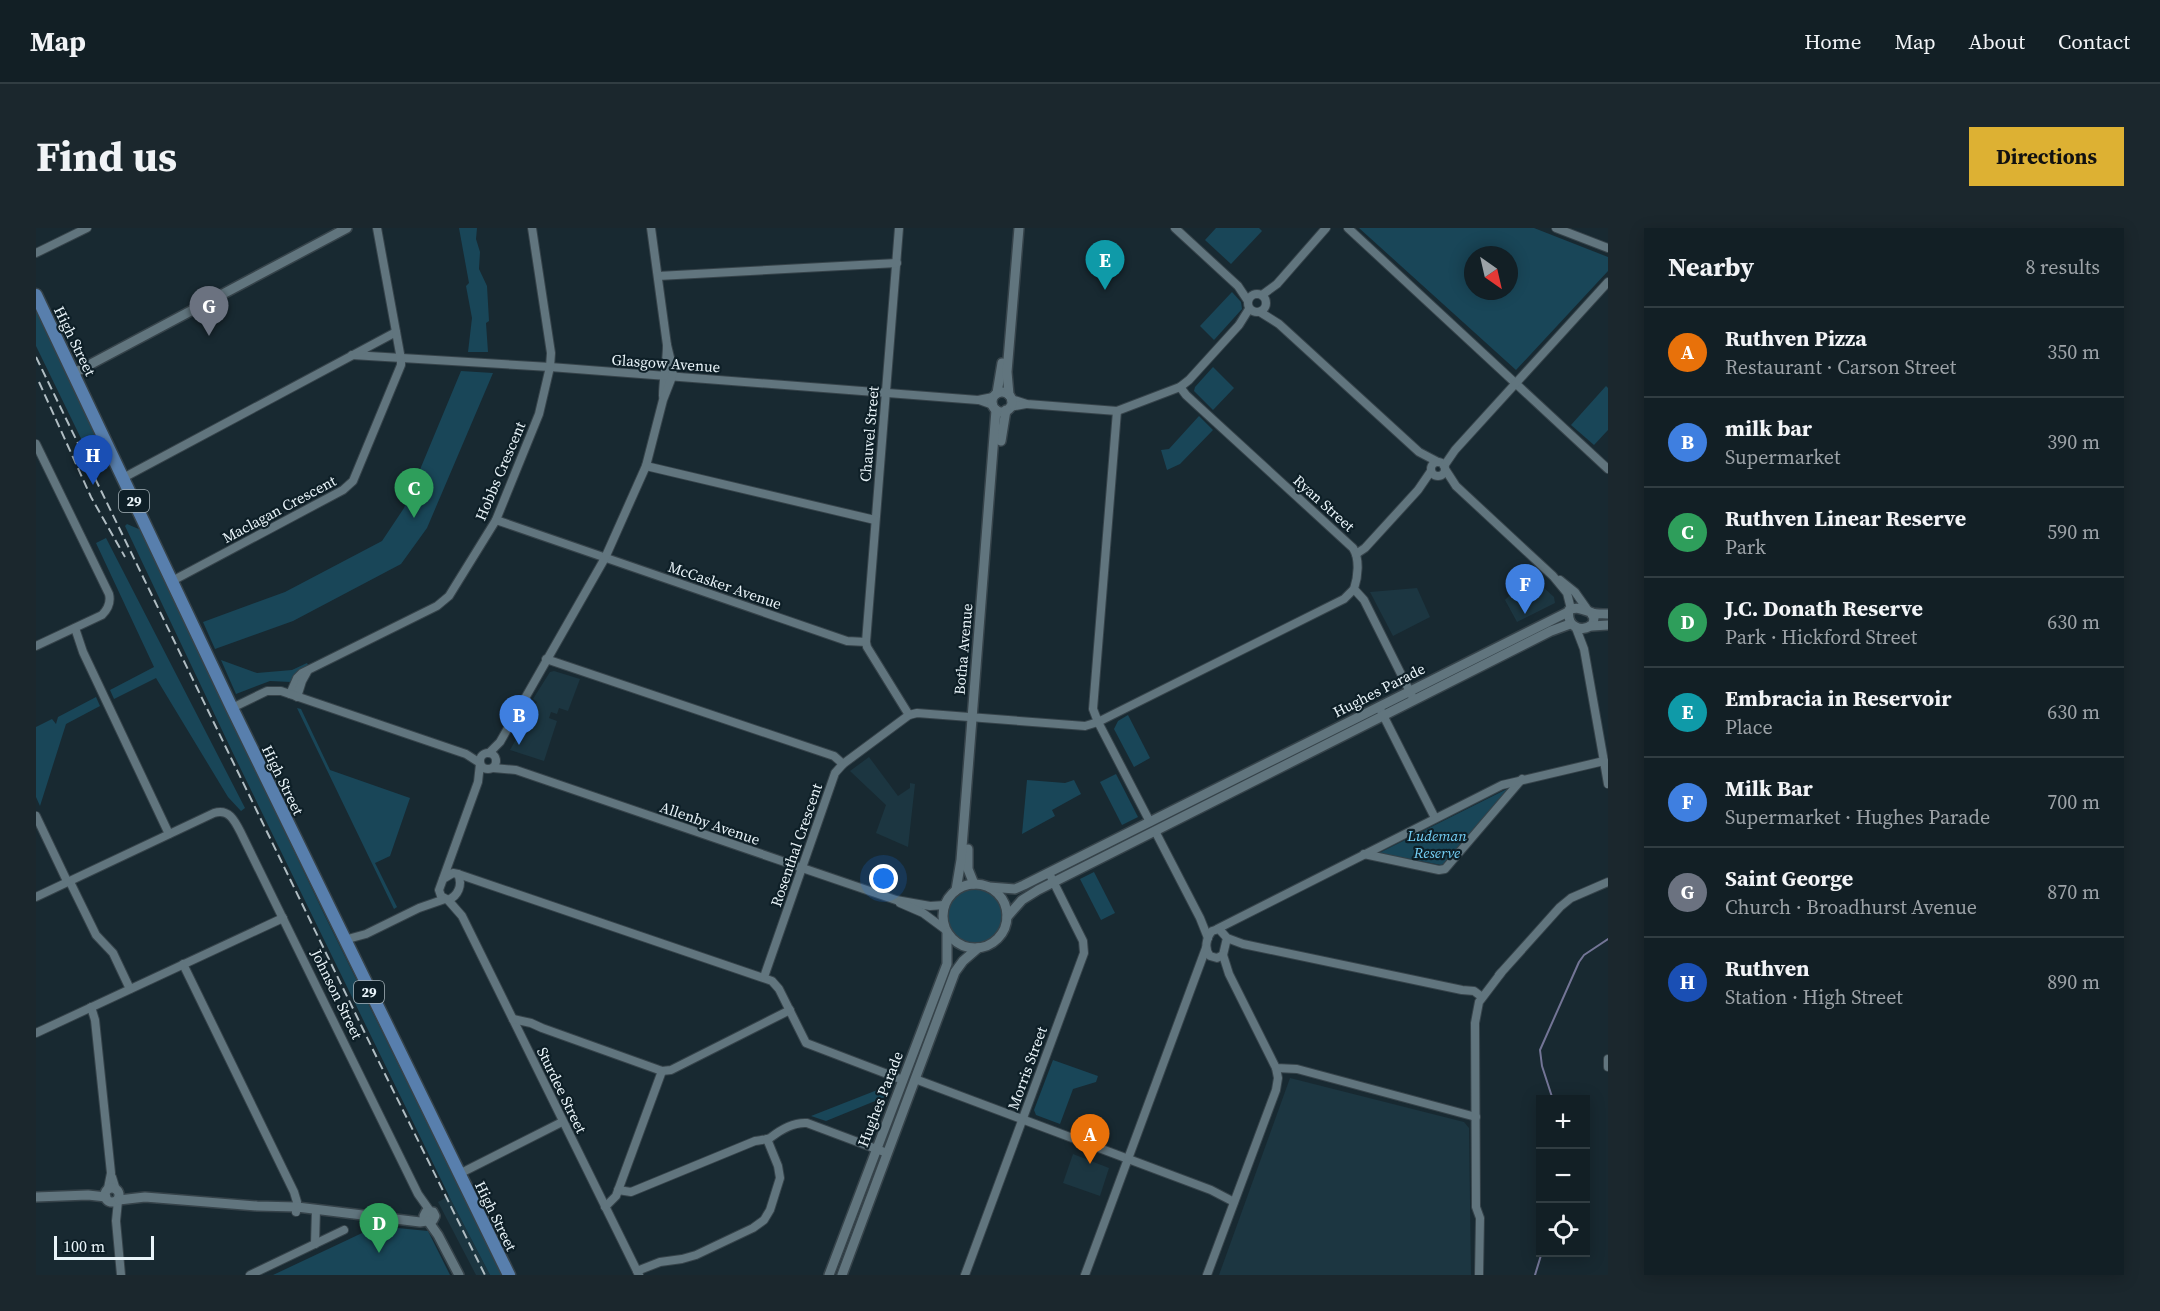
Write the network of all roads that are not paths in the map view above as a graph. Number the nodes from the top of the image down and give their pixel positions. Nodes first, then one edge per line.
1 (87, 228) edge
2 (347, 228) edge
3 (377, 228) edge
4 (532, 228) edge
5 (651, 228) edge
6 (900, 228) edge
7 (1012, 228) edge
8 (1018, 228) edge
9 (1175, 228) edge
10 (1326, 228) edge
11 (1333, 228) edge
12 (1556, 228) edge
13 (1348, 230) edge
14 (1319, 238) junction
15 (1608, 248) edge
16 (36, 253) edge
17 (897, 263) junction
18 (658, 276) junction
19 (1608, 282) edge
20 (1238, 286) junction
21 (36, 295) edge
22 (1262, 299) junction
23 (1253, 309) junction
24 (1008, 318) junction
25 (1279, 324) junction
26 (396, 332) junction
27 (352, 355) junction
28 (402, 359) junction
29 (550, 367) junction
30 (74, 373) junction
31 (668, 377) junction
32 (1515, 384) junction
33 (1180, 387) junction
34 (887, 393) junction
35 (1002, 402) junction
36 (1116, 411) junction
37 (36, 444) edge
38 (1419, 452) junction
39 (1442, 465) junction
40 (646, 466) junction
41 (1608, 469) edge
42 (1434, 473) junction
43 (123, 478) junction
44 (1456, 486) junction
45 (496, 520) junction
46 (875, 520) junction
47 (1356, 554) junction
48 (605, 558) junction
49 (1554, 576) junction
50 (172, 581) junction
51 (1354, 589) junction
52 (1569, 610) junction
53 (1589, 611) junction
54 (1608, 614) edge
55 (1608, 625) edge
56 (1581, 626) junction
57 (72, 629) junction
58 (866, 642) junction
59 (36, 646) edge
60 (546, 659) junction
61 (294, 695) junction
62 (1412, 696) junction
63 (232, 708) junction
64 (1381, 711) junction
65 (909, 716) junction
66 (976, 718) junction
67 (1098, 722) junction
68 (488, 761) junction
69 (1604, 761) junction
70 (843, 764) junction
71 (1522, 778) junction
72 (1608, 784) edge
73 (1203, 795) junction
74 (969, 805) junction
75 (1208, 805) junction
76 (36, 816) edge
77 (1435, 818) junction
78 (1150, 822) junction
79 (1155, 831) junction
80 (169, 834) junction
81 (456, 848) junction
82 (1364, 854) junction
83 (803, 869) junction
84 (1048, 873) junction
85 (458, 874) junction
86 (443, 879) junction
87 (480, 880) junction
88 (68, 881) junction
89 (1608, 882) edge
90 (1053, 883) junction
91 (974, 884) junction
92 (460, 885) junction
93 (989, 887) junction
94 (439, 890) junction
95 (956, 890) junction
96 (456, 894) junction
97 (36, 897) edge
98 (446, 900) junction
99 (945, 905) junction
100 (419, 908) junction
101 (925, 909) junction
102 (462, 916) junction
103 (1007, 917) junction
104 (283, 918) junction
105 (1200, 918) junction
106 (1236, 920) junction
107 (1216, 929) junction
108 (946, 931) junction
109 (1227, 936) junction
110 (1208, 938) junction
111 (346, 944) junction
112 (1243, 944) junction
113 (978, 948) junction
114 (1206, 948) junction
115 (1225, 952) junction
116 (1213, 958) junction
117 (183, 964) junction
118 (1198, 970) junction
119 (1229, 974) junction
120 (766, 978) junction
121 (130, 989) junction
122 (1480, 996) junction
123 (91, 1007) junction
124 (790, 1010) junction
125 (513, 1019) junction
126 (542, 1028) junction
127 (36, 1033) edge
128 (521, 1035) junction
129 (1608, 1059) edge
130 (1608, 1067) edge
131 (1276, 1068) junction
132 (662, 1071) junction
133 (915, 1079) junction
134 (903, 1080) junction
135 (1476, 1117) junction
136 (1022, 1119) junction
137 (562, 1122) junction
138 (767, 1139) junction
139 (877, 1149) junction
140 (887, 1153) junction
141 (1128, 1159) junction
142 (459, 1174) junction
143 (617, 1190) junction
144 (113, 1195) junction
145 (600, 1196) junction
146 (36, 1197) edge
147 (1236, 1199) junction
148 (605, 1206) junction
149 (296, 1210) junction
150 (316, 1211) junction
151 (428, 1216) junction
152 (344, 1230) dead end
153 (315, 1244) junction
154 (638, 1273) edge
155 (121, 1275) edge
156 (250, 1275) edge
157 (459, 1275) edge
158 (509, 1275) edge
159 (830, 1275) edge
160 (842, 1275) edge
161 (965, 1275) edge
162 (1085, 1275) edge
163 (1207, 1275) edge
164 (1479, 1275) edge

1 - 16 street
2 - 30 street
3 - 26 street, Maclagan Crescent
4 - 29 street, Hobbs Crescent
5 - 18 street
6 - 17 street, Chauvel Street
7 - 24 street, Botha Avenue
8 - 24 street, Botha Avenue
9 - 20 street
10 - 14 street
11 - 14 street
12 - 15 street
13 - 32 street
14 - 22 street
17 - 18 street
17 - 34 street, Chauvel Street
18 - 31 street
19 - 32 street
20 - 22 street
20 - 23 street
21 - 30 main road, High Street / 29
22 - 23 street
22 - 23 street
22 - 25 street
23 - 25 street
23 - 33 street, Glasgow Avenue
24 - 35 street, Botha Avenue
25 - 38 street
26 - 27 street
26 - 28 street, Maclagan Crescent
27 - 28 street, Glasgow Avenue
27 - 43 street
28 - 29 street, Glasgow Avenue
28 - 50 street, Maclagan Crescent
29 - 31 street, Glasgow Avenue
29 - 45 street, Hobbs Crescent
30 - 43 main road, High Street / 29
31 - 34 street, Glasgow Avenue
31 - 40 street
32 - 39 street
32 - 41 street
33 - 36 street, Glasgow Avenue
33 - 47 street, Ryan Street
34 - 35 street, Glasgow Avenue
34 - 46 street, Chauvel Street
35 - 36 street, Glasgow Avenue
35 - 66 street, Botha Avenue
36 - 67 street
37 - 57 street
38 - 39 street
38 - 42 street
39 - 42 street
39 - 42 street
39 - 44 street
40 - 46 street
40 - 48 street
42 - 44 street
42 - 47 street
43 - 50 main road, High Street / 29
44 - 49 street
45 - 48 street, McCasker Avenue
45 - 61 street, Hobbs Crescent
46 - 58 street, Chauvel Street
47 - 51 street, Ryan Street
48 - 58 street, McCasker Avenue
48 - 60 street
49 - 52 street
49 - 53 street
50 - 63 main road, High Street / 29
51 - 62 street
51 - 67 street
52 - 53 street
52 - 56 street
52 - 62 street, Hughes Parade
53 - 54 street
53 - 56 street
55 - 56 street, Hughes Parade
56 - 62 street, Hughes Parade
56 - 69 street
57 - 59 street
57 - 80 street
58 - 65 street
60 - 68 street
60 - 70 street
61 - 63 street, Allenby Avenue
61 - 68 street, Allenby Avenue
62 - 64 street, Hughes Parade
63 - 111 main road, High Street / 29
64 - 73 street, Hughes Parade
64 - 75 street, Hughes Parade
64 - 77 street
65 - 66 street
65 - 70 street, Rosenthal Crescent
66 - 67 street
66 - 74 street, Botha Avenue
67 - 78 street
68 - 81 street
68 - 83 street, Allenby Avenue
69 - 71 street
69 - 72 street
70 - 83 street, Rosenthal Crescent
71 - 77 street
71 - 82 street
73 - 75 street
73 - 78 street, Hughes Parade
74 - 91 street, Botha Avenue
74 - 95 street, Botha Avenue
75 - 79 street, Hughes Parade
76 - 88 street
77 - 82 street
78 - 84 street, Hughes Parade
79 - 90 street, Hughes Parade
79 - 105 street
80 - 88 street
80 - 104 street, Johnson Street
81 - 85 street
81 - 86 street
82 - 106 street
83 - 101 street, Allenby Avenue
83 - 120 street, Rosenthal Crescent
84 - 90 street, Morris Street
84 - 93 street, Hughes Parade
85 - 86 street
85 - 87 street
85 - 92 street
86 - 94 street
87 - 92 street
87 - 120 street
88 - 97 street
88 - 121 street
89 - 122 street
90 - 103 street, Hughes Parade
90 - 136 street, Morris Street
91 - 93 street
91 - 95 street
92 - 96 street
93 - 103 street
94 - 98 street
94 - 100 street
95 - 99 street
96 - 98 street
96 - 102 street, Sturdee Street
98 - 100 street
98 - 102 street, Sturdee Street
99 - 101 street, Allenby Avenue
99 - 108 street
100 - 111 street
101 - 108 street, Allenby Avenue
102 - 125 street, Sturdee Street
103 - 113 street
104 - 117 street
104 - 151 street, Johnson Street
105 - 107 street
105 - 110 street
106 - 107 street
106 - 109 street
107 - 109 street
107 - 110 street
108 - 113 street
108 - 134 street, Hughes Parade
109 - 112 street
109 - 115 street
110 - 114 street
111 - 142 main road, High Street / 29
112 - 115 street
112 - 122 street
113 - 133 street, Hughes Parade
114 - 116 street
114 - 118 street
115 - 116 street
115 - 119 street
116 - 118 street
116 - 119 street
117 - 121 street
117 - 149 street
118 - 141 street
119 - 131 street
120 - 124 street
121 - 123 street
122 - 135 street
123 - 127 street
123 - 144 street
124 - 132 street
124 - 134 street
125 - 126 street
125 - 128 street, Sturdee Street
126 - 128 street
126 - 132 street
128 - 137 street, Sturdee Street
129 - 130 street
131 - 135 street
131 - 147 street
132 - 143 street
133 - 134 street
133 - 136 street
133 - 140 street, Hughes Parade
134 - 139 street, Hughes Parade
135 - 164 street
136 - 141 street
136 - 161 street, Morris Street
137 - 142 street
137 - 145 street, Sturdee Street
138 - 139 street
138 - 143 street
138 - 154 street
139 - 140 street
139 - 159 street, Hughes Parade
140 - 160 street, Hughes Parade
141 - 147 street
141 - 162 street
142 - 158 main road, High Street / 29
143 - 145 street
143 - 148 street
144 - 146 street
144 - 149 street
144 - 155 street
145 - 148 street, Sturdee Street
147 - 163 street
148 - 154 street, Sturdee Street
149 - 150 street
150 - 151 street
150 - 153 street
151 - 157 street, Johnson Street
152 - 153 street
153 - 156 street

